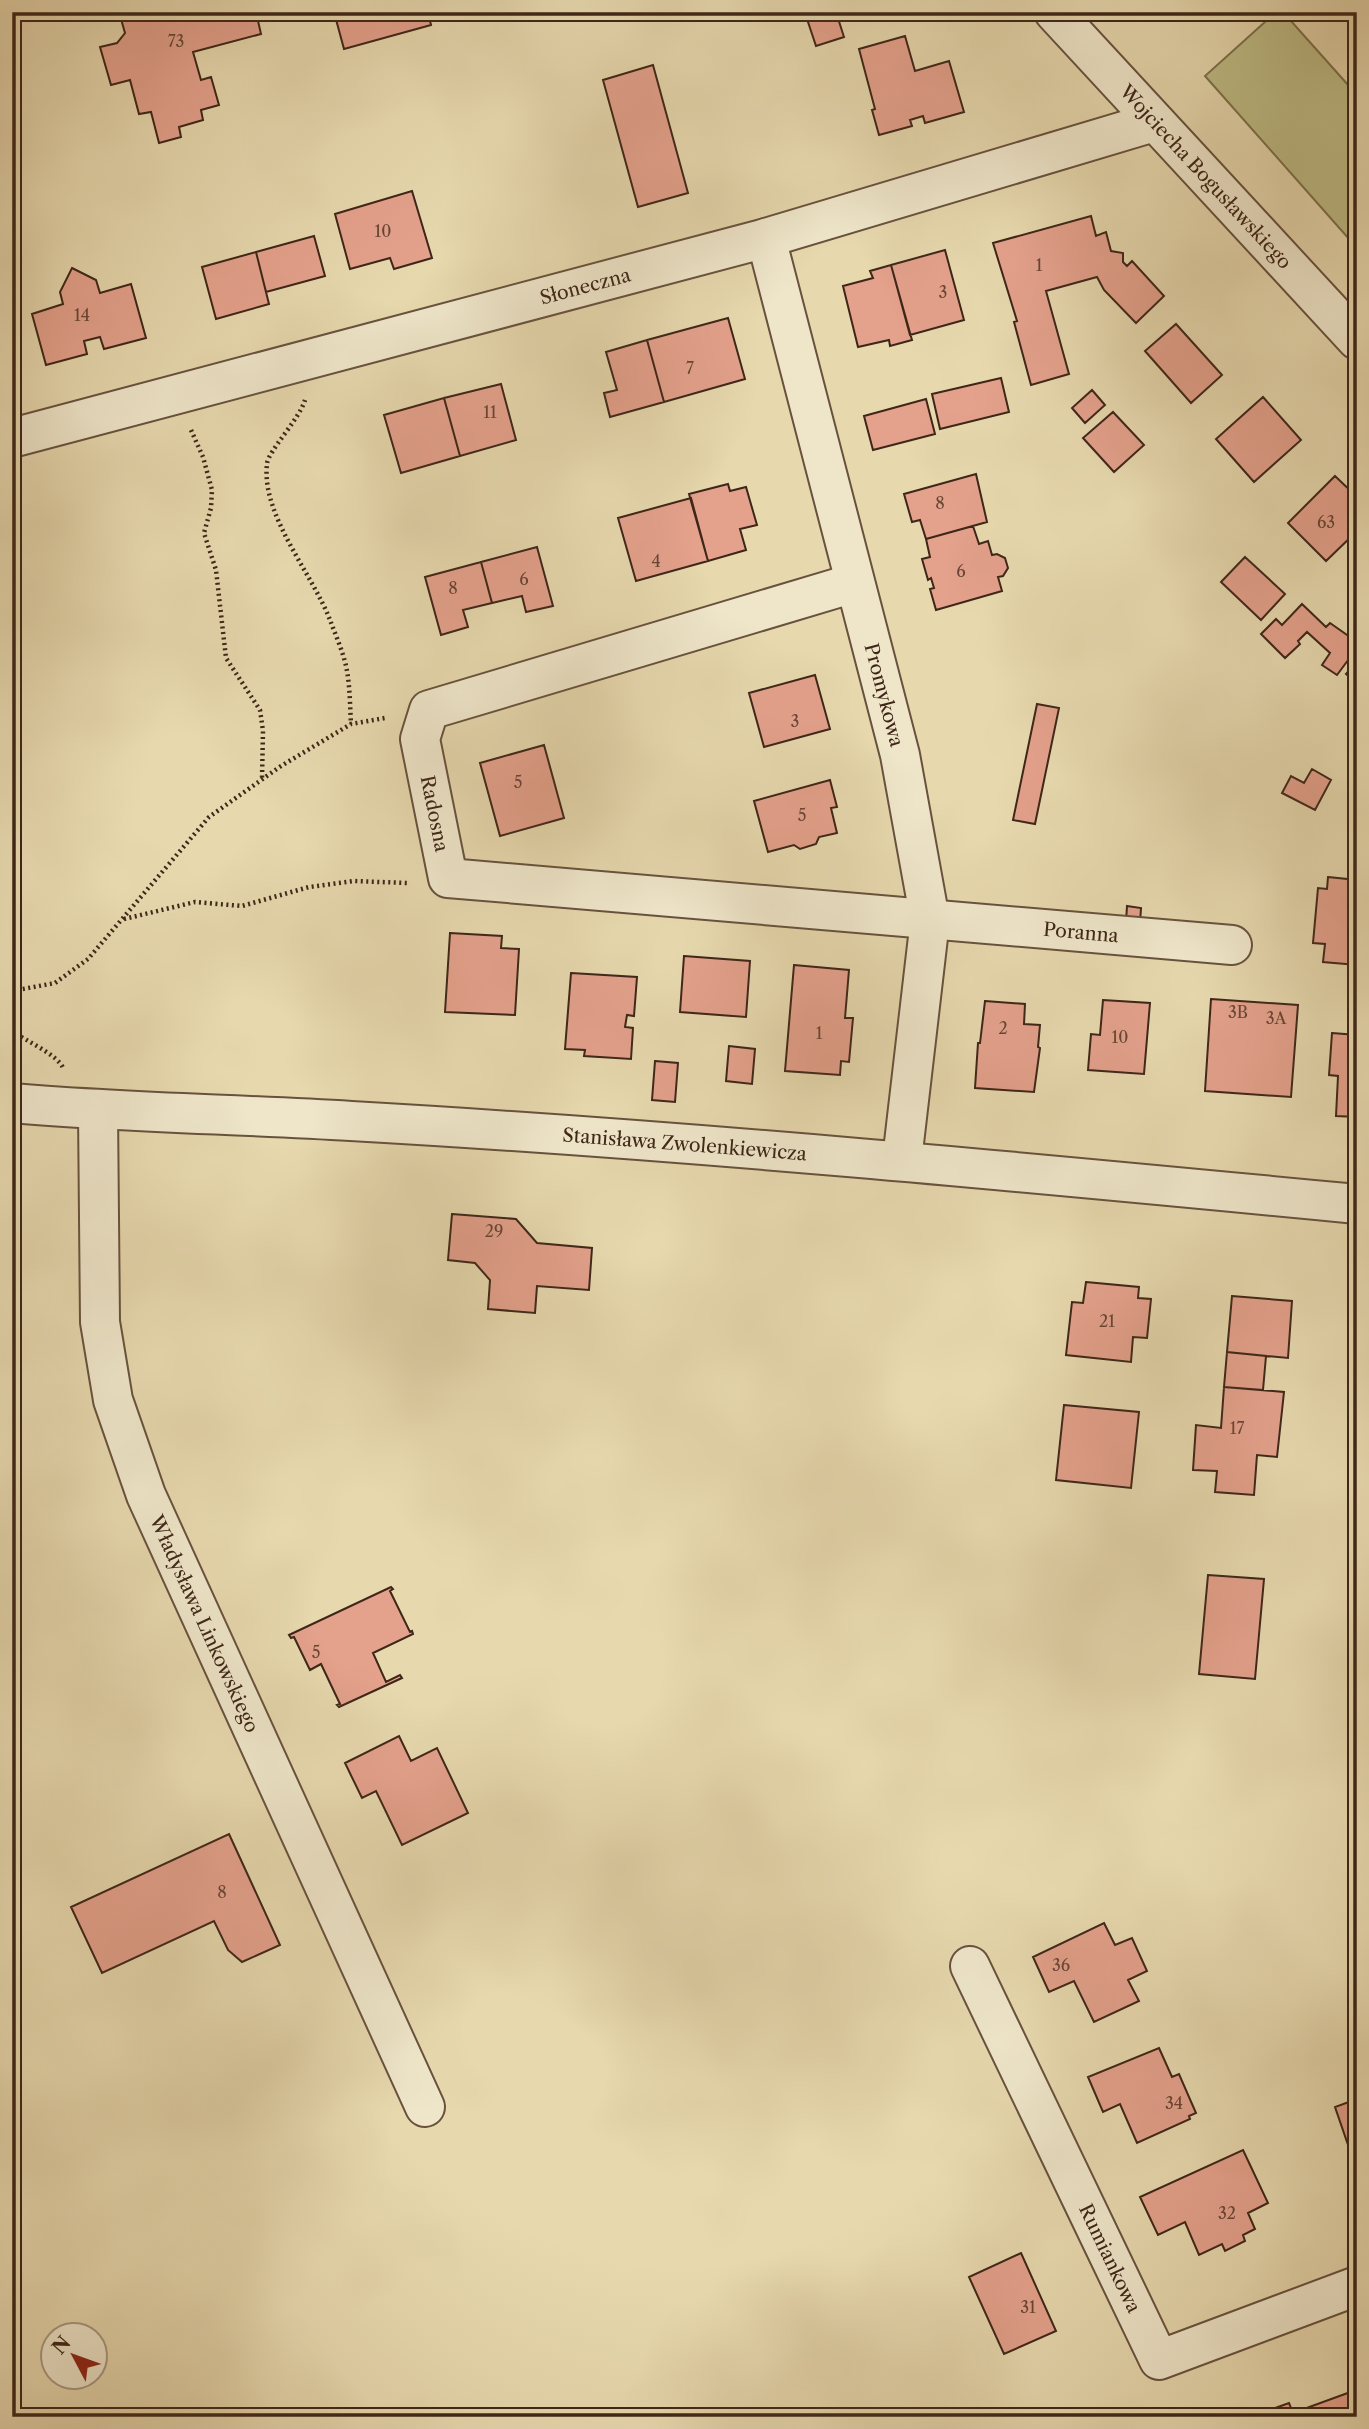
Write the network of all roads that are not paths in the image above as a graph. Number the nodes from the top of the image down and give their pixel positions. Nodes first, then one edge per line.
1 (1054, 12) edge
2 (1154, 122) junction
3 (766, 238) junction
4 (1357, 340) edge
5 (12, 438) edge
6 (854, 583) junction
7 (930, 920) junction
8 (1232, 945) dead end
9 (12, 1104) edge
10 (98, 1111) junction
11 (902, 1160) junction
12 (1357, 1204) edge
13 (971, 1966) dead end
14 (425, 2107) dead end
15 (1357, 2286) edge

1 - 2 street, Wojciecha Bogusławskiego
2 - 3 street, Słoneczna
2 - 4 street, Wojciecha Bogusławskiego
3 - 5 street, Słoneczna
3 - 6 street, Promykowa
6 - 7 street, Promykowa
6 - 7 street, Radosna
7 - 8 street, Poranna
7 - 11 street, Promykowa
9 - 10 street, Stanisława Zwolenkiewicza
10 - 11 street, Stanisława Zwolenkiewicza
10 - 14 street, Władysława Linkowskiego
11 - 12 street, Stanisława Zwolenkiewicza
13 - 15 street, Rumiankowa

